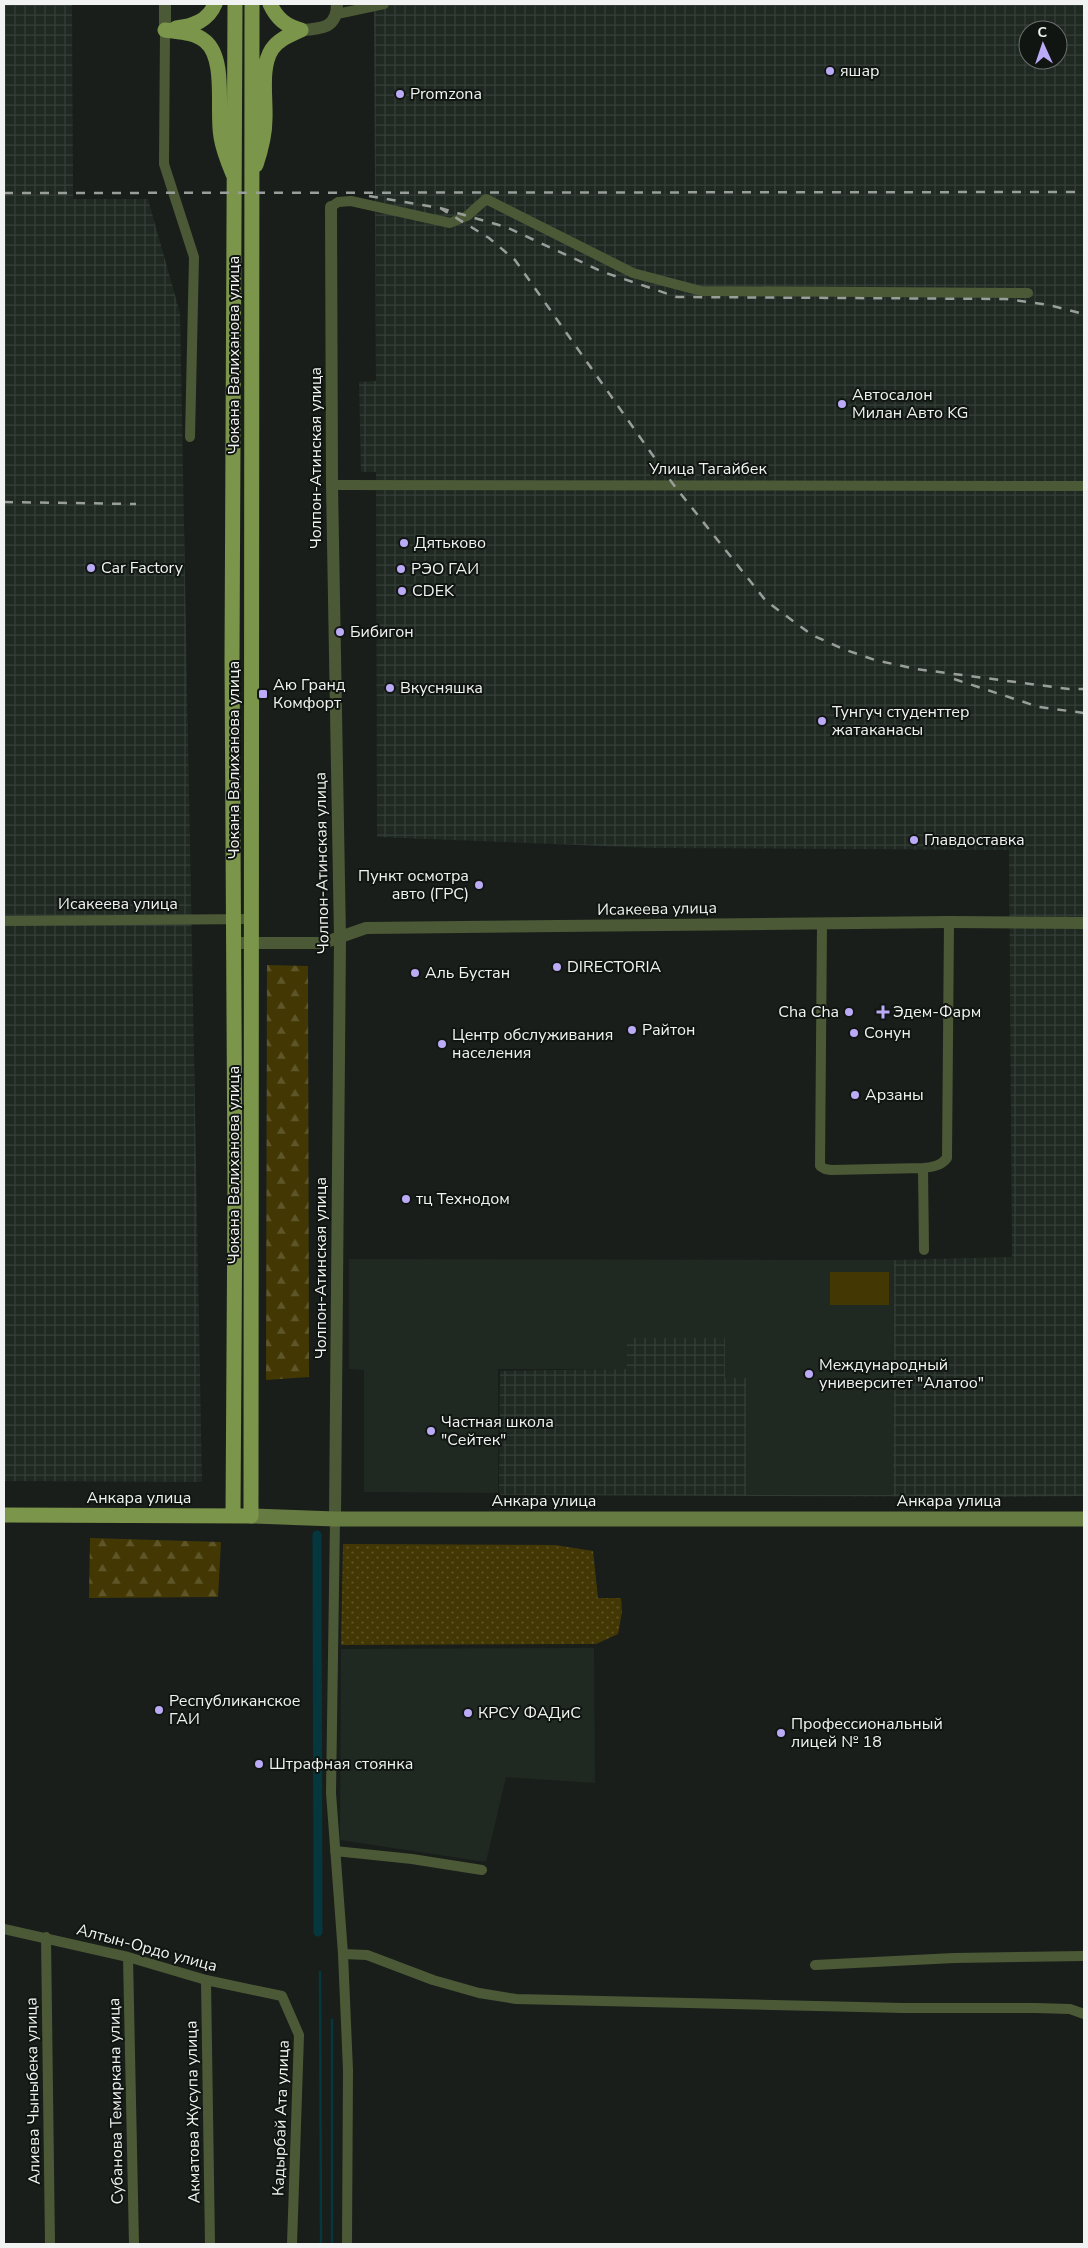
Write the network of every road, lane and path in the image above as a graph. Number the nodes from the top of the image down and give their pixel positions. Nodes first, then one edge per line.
1 (165, 4) edge
2 (215, 4) edge
3 (235, 4) edge
4 (252, 4) edge
5 (270, 4) edge
6 (384, 4) edge
7 (337, 9) edge
8 (165, 30) junction
9 (301, 30) junction
10 (235, 180) junction
11 (251, 180) junction
12 (331, 207) joint
13 (1028, 292) dead end
14 (190, 437) dead end
15 (332, 485) junction
16 (1084, 486) edge
17 (232, 660) junction
18 (251, 660) junction
19 (252, 919) junction
20 (232, 920) junction
21 (4, 921) edge
22 (949, 922) junction
23 (822, 923) junction
24 (1084, 923) edge
25 (340, 938) junction
26 (233, 943) junction
27 (252, 943) junction
28 (923, 1168) junction
29 (252, 1188) junction
30 (235, 1189) junction
31 (924, 1250) dead end
32 (4, 1515) edge
33 (233, 1516) junction
34 (251, 1516) junction
35 (335, 1519) junction
36 (1084, 1519) edge
37 (335, 1851) junction
38 (482, 1870) dead end
39 (4, 1929) edge
40 (46, 1937) junction
41 (1084, 1956) edge
42 (128, 1957) junction
43 (343, 1959) junction
44 (815, 1965) dead end
45 (206, 1980) junction
46 (282, 1996) joint
47 (1084, 2014) edge
48 (50, 2244) edge
49 (134, 2244) edge
50 (210, 2244) edge
51 (292, 2244) edge
52 (348, 2244) edge

1 - 8 street
2 - 8 main road
3 - 10 main road, Чокана Валиханова улица
4 - 11 main road, Чокана Валиханова улица
5 - 9 main road
6 - 7 street
7 - 9 street
8 - 10 main road
8 - 14 street
9 - 11 main road
10 - 17 main road, Чокана Валиханова улица
11 - 18 main road, Чокана Валиханова улица
12 - 13 street
12 - 15 street, Чолпон-Атинская улица
15 - 16 street, Улица Тагайбек
15 - 25 street, Чолпон-Атинская улица
17 - 18 main road
17 - 20 main road, Чокана Валиханова улица
18 - 19 main road, Чокана Валиханова улица
19 - 20 street, Исакеева улица
19 - 27 main road, Чокана Валиханова улица
20 - 21 street, Исакеева улица
20 - 26 main road, Чокана Валиханова улица
22 - 23 street, Исакеева улица
22 - 24 street, Исакеева улица
22 - 28 street
23 - 25 street, Исакеева улица
23 - 28 street
25 - 27 street, Исакеева улица
25 - 35 street, Чолпон-Атинская улица
26 - 27 street, Исакеева улица
26 - 30 main road, Чокана Валиханова улица
27 - 29 main road, Чокана Валиханова улица
28 - 31 street
29 - 30 main road
29 - 34 main road, Чокана Валиханова улица
30 - 33 main road, Чокана Валиханова улица
32 - 33 main road, Анкара улица
33 - 34 main road, Анкара улица
34 - 35 main road, Анкара улица
35 - 36 main road, Анкара улица
35 - 37 street
37 - 38 street
37 - 43 street
39 - 40 street, Алтын-Ордо улица
40 - 42 street, Алтын-Ордо улица
40 - 48 street, Алиева Чыныбека улица
41 - 44 street
42 - 45 street, Алтын-Ордо улица
42 - 49 street, Субанова Темиркана улица
43 - 47 street
43 - 52 street
45 - 46 street, Алтын-Ордо улица
45 - 50 street, Акматова Жусупа улица
46 - 51 street, Кадырбай Ата улица

